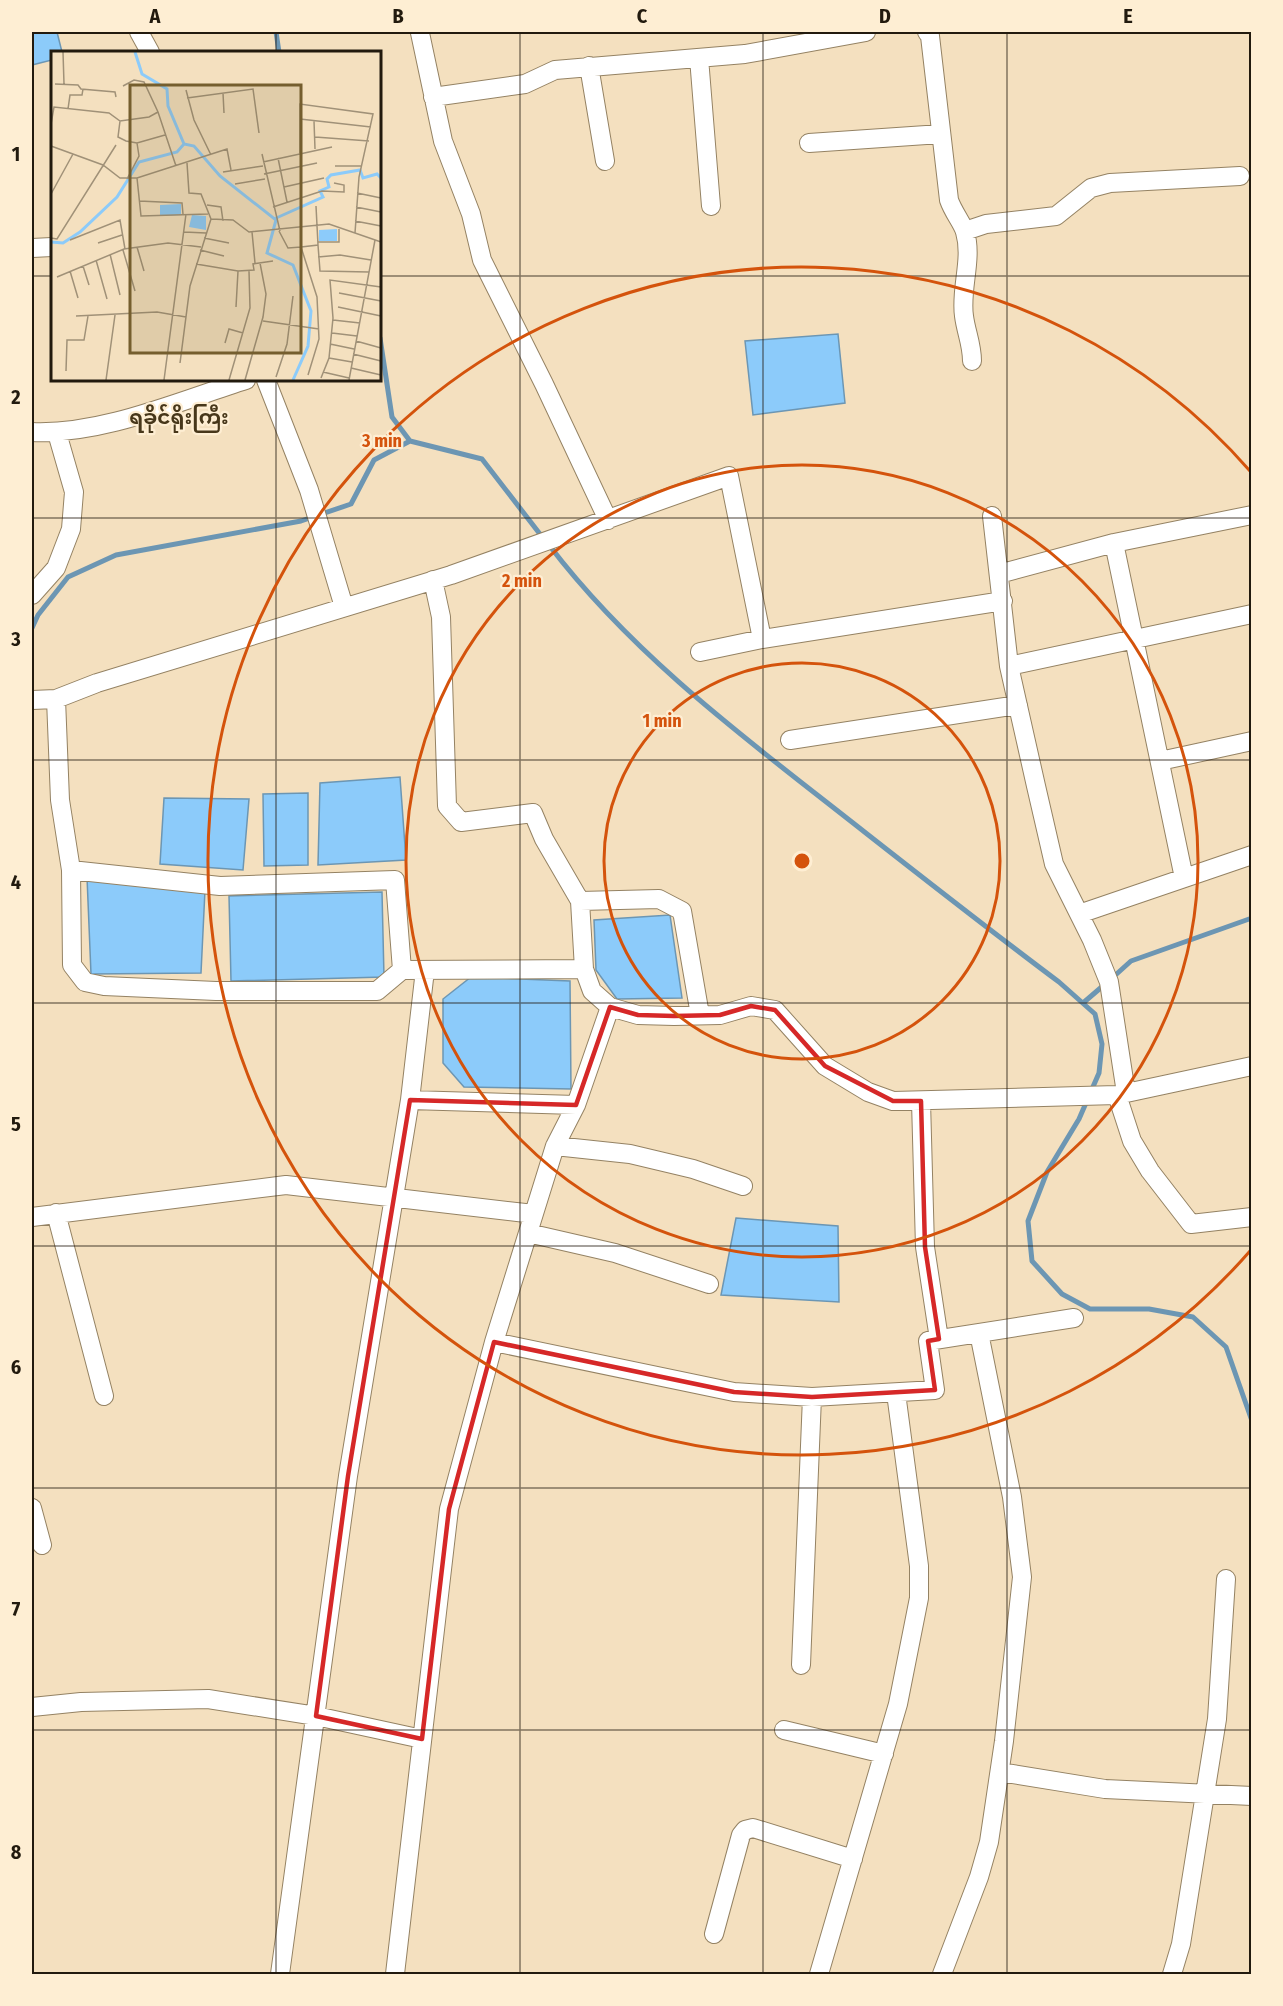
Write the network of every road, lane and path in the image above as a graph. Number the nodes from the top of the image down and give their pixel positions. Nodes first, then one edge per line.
1 (139, 32) edge
2 (866, 32) edge
3 (927, 32) edge
4 (420, 33) edge
5 (149, 51) edge
6 (699, 58) junction
7 (589, 66) junction
8 (433, 97) junction
9 (941, 134) junction
10 (809, 143) dead end
11 (604, 161) dead end
12 (1240, 176) dead end
13 (711, 206) dead end
14 (965, 231) junction
15 (51, 247) edge
16 (32, 248) edge
17 (972, 361) dead end
18 (243, 381) edge
19 (266, 381) edge
20 (32, 432) edge
21 (57, 434) junction
22 (1251, 515) edge
23 (992, 516) dead end
24 (608, 520) junction
25 (1114, 543) junction
26 (999, 574) junction
27 (433, 580) junction
28 (32, 595) edge
29 (1003, 602) junction
30 (344, 608) junction
31 (1251, 614) edge
32 (762, 639) junction
33 (1135, 641) junction
34 (700, 652) dead end
35 (1009, 666) junction
36 (56, 699) junction
37 (32, 700) edge
38 (1018, 705) junction
39 (790, 740) dead end
40 (1251, 741) edge
41 (1160, 761) junction
42 (1251, 855) edge
43 (71, 870) junction
44 (1184, 878) junction
45 (580, 901) junction
46 (1079, 914) junction
47 (584, 969) junction
48 (402, 970) junction
49 (425, 970) junction
50 (610, 1006) junction
51 (699, 1015) junction
52 (1251, 1066) edge
53 (1121, 1094) junction
54 (410, 1100) junction
55 (921, 1101) junction
56 (576, 1105) junction
57 (555, 1146) junction
58 (743, 1186) dead end
59 (394, 1197) junction
60 (56, 1213) junction
61 (534, 1214) junction
62 (32, 1217) edge
63 (1251, 1217) edge
64 (528, 1233) junction
65 (709, 1284) dead end
66 (1074, 1318) dead end
67 (979, 1333) junction
68 (939, 1339) junction
69 (494, 1342) junction
70 (896, 1392) junction
71 (104, 1396) dead end
72 (812, 1397) junction
73 (32, 1508) edge
74 (42, 1545) dead end
75 (1226, 1580) dead end
76 (801, 1665) dead end
77 (32, 1707) edge
78 (316, 1716) junction
79 (784, 1730) dead end
80 (422, 1739) junction
81 (884, 1754) junction
82 (1000, 1772) junction
83 (1205, 1794) junction
84 (1251, 1796) edge
85 (853, 1859) junction
86 (714, 1934) dead end
87 (280, 1974) edge
88 (395, 1974) edge
89 (819, 1974) edge
90 (942, 1974) edge
91 (1172, 1974) edge

1 - 5 street
2 - 6 street
3 - 9 street
4 - 8 street
6 - 7 street
6 - 13 street
7 - 8 street
7 - 11 street
8 - 24 street
9 - 10 street
9 - 14 street
12 - 14 street
14 - 17 street
15 - 16 street
18 - 21 street
19 - 30 street
20 - 21 street
21 - 28 street
22 - 25 street
23 - 26 street
24 - 27 street
24 - 32 street
25 - 26 street
25 - 33 street
26 - 29 street
27 - 30 street
27 - 45 street
29 - 32 street
29 - 35 street
30 - 36 street
31 - 33 street
32 - 34 street
33 - 35 street
33 - 41 street
35 - 38 street
36 - 37 street
36 - 43 street
38 - 39 street
38 - 46 street
40 - 41 street
41 - 44 street
42 - 44 street
43 - 48 street
43 - 48 street
44 - 46 street
45 - 47 street
45 - 51 street
46 - 53 street
47 - 49 street
47 - 50 street
48 - 49 street
49 - 54 street
50 - 51 street
50 - 56 street
51 - 55 street
52 - 53 street
53 - 55 street
53 - 63 street
54 - 56 street
54 - 59 street
55 - 68 street
56 - 57 street
57 - 58 street
57 - 61 street
59 - 60 street
59 - 61 street
59 - 78 street
60 - 62 street
60 - 71 street
61 - 64 street
64 - 65 street
64 - 69 street
66 - 67 street
67 - 68 street
67 - 82 street
68 - 70 street
69 - 72 street
69 - 80 street
70 - 72 street
70 - 81 street
72 - 76 street
73 - 74 street
75 - 83 street
77 - 78 street
78 - 80 street
78 - 87 street
79 - 81 street
80 - 88 street
81 - 85 street
82 - 83 street
82 - 90 street
83 - 84 street
83 - 91 street
85 - 86 street
85 - 89 street

